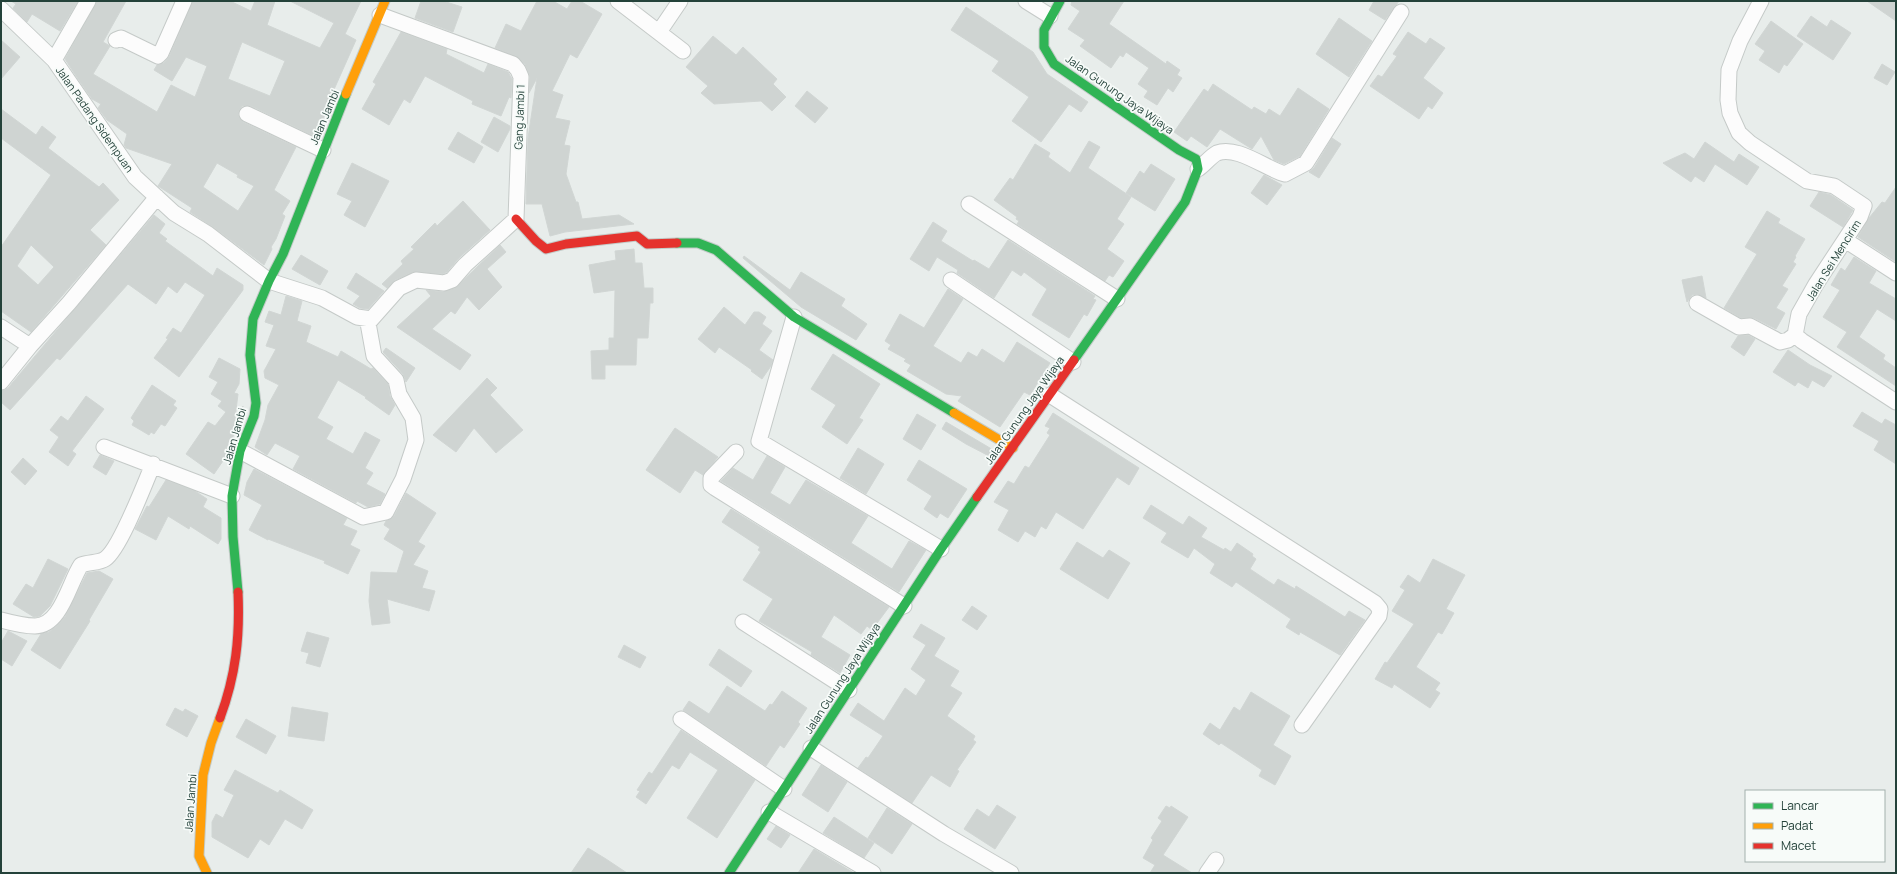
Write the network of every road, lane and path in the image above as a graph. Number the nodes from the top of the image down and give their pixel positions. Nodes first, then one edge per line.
1 (88, 1) edge
2 (184, 1) edge
3 (618, 1) edge
4 (680, 1) edge
5 (1026, 1) edge
6 (1060, 1) edge
7 (1760, 1) edge
8 (383, 8) edge
9 (1, 10) edge
10 (1401, 12) dead end
11 (1050, 16) junction
12 (659, 32) junction
13 (116, 40) dead end
14 (683, 51) dead end
15 (54, 60) junction
16 (247, 114) dead end
17 (324, 150) junction
18 (1198, 169) junction
19 (157, 197) junction
20 (969, 204) dead end
21 (516, 219) junction
22 (1846, 240) junction
23 (1896, 273) edge
24 (951, 280) dead end
25 (269, 281) junction
26 (1117, 299) junction
27 (1697, 303) dead end
28 (794, 317) junction
29 (371, 318) junction
30 (1, 327) edge
31 (1795, 335) junction
32 (30, 346) junction
33 (1073, 362) junction
34 (1, 382) edge
35 (1050, 395) junction
36 (1896, 402) edge
37 (104, 447) dead end
38 (1012, 448) junction
39 (240, 451) junction
40 (736, 452) dead end
41 (152, 464) junction
42 (232, 496) junction
43 (941, 549) junction
44 (904, 606) junction
45 (1, 620) edge
46 (742, 622) dead end
47 (849, 690) junction
48 (681, 719) dead end
49 (1302, 725) dead end
50 (811, 748) junction
51 (784, 789) junction
52 (769, 812) junction
53 (1216, 860) dead end
54 (207, 873) edge
55 (729, 873) edge
56 (873, 873) edge
57 (1010, 873) edge
58 (1208, 873) edge

1 - 15 street
2 - 13 street
3 - 12 street
4 - 12 street
5 - 11 street
6 - 11 street, Jalan Gunung Jaya Wijaya
7 - 22 street, Jalan Sei Mencirim
8 - 17 street, Jalan Jambi
8 - 21 street, Gang Jambi 1
9 - 15 street, Jalan Padang Sidempuan
10 - 18 street
11 - 18 street, Jalan Gunung Jaya Wijaya
12 - 14 street
15 - 19 street, Jalan Padang Sidempuan
16 - 17 street
17 - 25 street, Jalan Jambi
18 - 26 street, Jalan Gunung Jaya Wijaya
19 - 25 street, Jalan Padang Sidempuan
19 - 32 street
20 - 26 street
21 - 28 street
21 - 29 street
22 - 23 street
22 - 31 street, Jalan Sei Mencirim
24 - 33 street
25 - 29 street, Jalan Padang Sidempuan
25 - 39 street, Jalan Jambi
26 - 33 street, Jalan Gunung Jaya Wijaya
27 - 31 street
28 - 38 street
28 - 43 street
29 - 39 street
30 - 32 street
31 - 36 street
32 - 34 street
33 - 35 street, Jalan Gunung Jaya Wijaya
35 - 38 street, Jalan Gunung Jaya Wijaya
35 - 49 street
37 - 41 street
38 - 43 street, Jalan Gunung Jaya Wijaya
39 - 42 street, Jalan Jambi
40 - 44 street
41 - 42 street
41 - 45 street
42 - 54 street, Jalan Jambi
43 - 44 street, Jalan Gunung Jaya Wijaya
44 - 47 street, Jalan Gunung Jaya Wijaya
46 - 47 street
47 - 50 street, Jalan Gunung Jaya Wijaya
48 - 51 street
50 - 51 street, Jalan Gunung Jaya Wijaya
50 - 57 street
51 - 52 street, Jalan Gunung Jaya Wijaya
52 - 55 street, Jalan Gunung Jaya Wijaya
52 - 56 street
53 - 58 street

